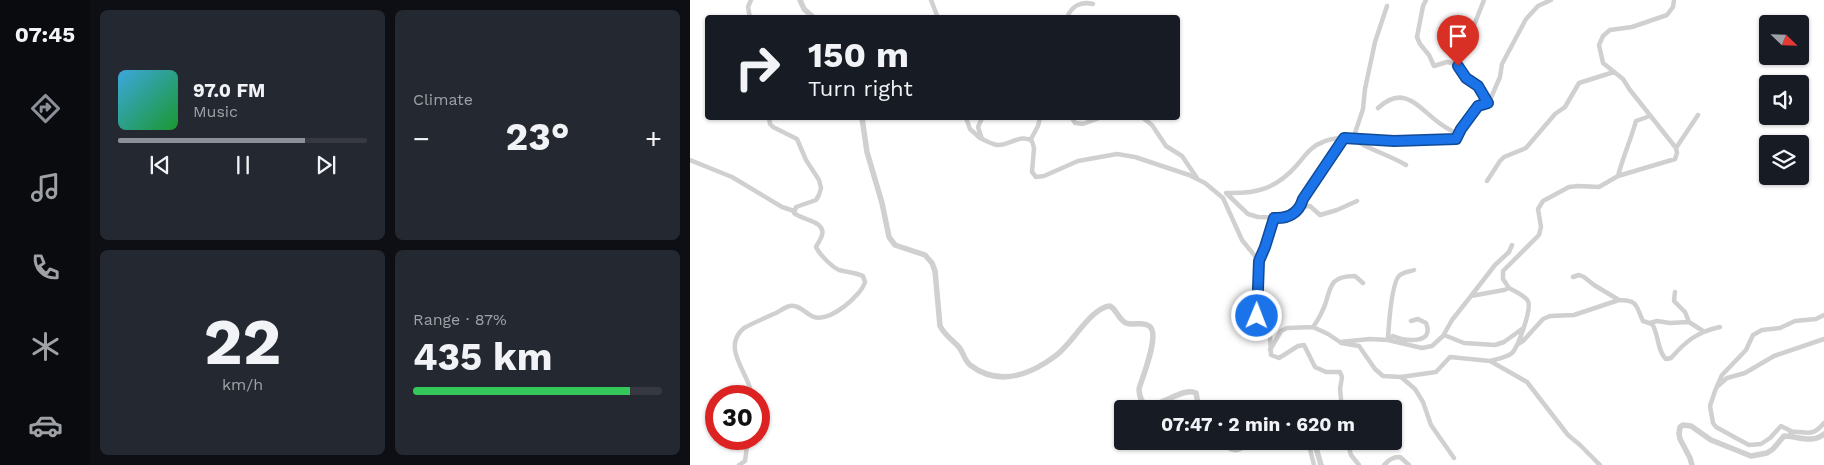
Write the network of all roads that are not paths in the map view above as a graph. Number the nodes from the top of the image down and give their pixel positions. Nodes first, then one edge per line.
1 (751, 0) edge
2 (800, 0) edge
3 (931, 0) edge
4 (1426, 0) edge
5 (1484, 0) edge
6 (1551, 0) edge
7 (1674, 0) edge
8 (1093, 4) dead end
9 (1387, 6) dead end
10 (749, 15) edge
11 (811, 15) edge
12 (937, 15) edge
13 (1068, 15) edge
14 (1458, 66) junction
15 (1614, 72) junction
16 (1488, 103) junction
17 (1378, 108) dead end
18 (1698, 115) dead end
19 (1650, 116) junction
20 (769, 120) edge
21 (862, 120) edge
22 (967, 120) edge
23 (981, 120) edge
24 (1040, 120) edge
25 (1073, 120) edge
26 (1094, 120) edge
27 (1148, 120) edge
28 (1459, 135) junction
29 (1344, 138) junction
30 (982, 139) junction
31 (1031, 139) junction
32 (1353, 139) junction
33 (1676, 148) junction
34 (690, 160) edge
35 (1406, 165) dead end
36 (1618, 176) junction
37 (1197, 178) junction
38 (1487, 181) dead end
39 (1218, 192) junction
40 (1226, 193) junction
41 (1357, 201) dead end
42 (1301, 207) junction
43 (794, 211) junction
44 (1274, 218) junction
45 (1512, 245) dead end
46 (1259, 261) junction
47 (1414, 270) dead end
48 (1573, 277) dead end
49 (1363, 283) dead end
50 (1509, 288) junction
51 (1675, 292) dead end
52 (1471, 296) junction
53 (1619, 300) junction
54 (1824, 315) edge
55 (1411, 321) dead end
56 (1689, 322) junction
57 (1650, 323) junction
58 (1720, 327) dead end
59 (1313, 328) junction
60 (1523, 328) junction
61 (1703, 331) junction
62 (1444, 335) junction
63 (1388, 339) junction
64 (1824, 339) edge
65 (1340, 342) junction
66 (1517, 345) junction
67 (1270, 350) junction
68 (1490, 361) junction
69 (1401, 376) junction
70 (750, 385) edge
71 (1717, 387) junction
72 (1142, 400) edge
73 (1167, 400) edge
74 (1197, 400) edge
75 (1341, 400) edge
76 (1824, 423) edge
77 (1789, 433) junction
78 (1824, 434) edge
79 (746, 450) edge
80 (1310, 450) edge
81 (1317, 450) edge
82 (1350, 450) edge
83 (1454, 458) dead end
84 (739, 465) edge
85 (1314, 465) edge
86 (1321, 465) edge
87 (1359, 465) edge
88 (1384, 465) edge
89 (1409, 465) edge
90 (1600, 465) edge
91 (1692, 465) edge

1 - 10 street
2 - 11 street
3 - 12 street
4 - 14 street
5 - 14 street
6 - 16 street
7 - 15 street
8 - 13 street
9 - 32 street
14 - 16 street
15 - 19 street
15 - 38 street
16 - 28 street
17 - 28 street
18 - 33 street
19 - 33 street
19 - 36 street
20 - 43 street
21 - 72 street
22 - 30 street
23 - 30 street
24 - 31 street
25 - 26 street
27 - 37 street
28 - 32 street
29 - 32 street
29 - 40 street
29 - 42 street
30 - 31 street
31 - 37 street
32 - 35 street
33 - 36 street
34 - 43 street
36 - 50 street
37 - 39 street
39 - 40 street
39 - 46 street
40 - 44 street
41 - 42 street
42 - 44 street
43 - 70 street
44 - 46 street
45 - 52 street
46 - 67 street
47 - 63 street
48 - 53 street
49 - 59 street
50 - 52 street
50 - 60 street
51 - 56 street
52 - 62 street
53 - 57 street
53 - 66 street
54 - 71 street
55 - 63 street
56 - 57 street
56 - 61 street
57 - 61 street
58 - 61 street
59 - 65 street
59 - 67 street
60 - 62 street
60 - 66 street
62 - 63 street
63 - 65 street
64 - 71 street
65 - 69 street
66 - 68 street
67 - 75 street
68 - 69 street
68 - 90 street
69 - 83 street
71 - 77 street
73 - 74 street
76 - 77 street
77 - 78 street
77 - 91 street
79 - 84 street
80 - 85 street
81 - 86 street
82 - 87 street
88 - 89 street

